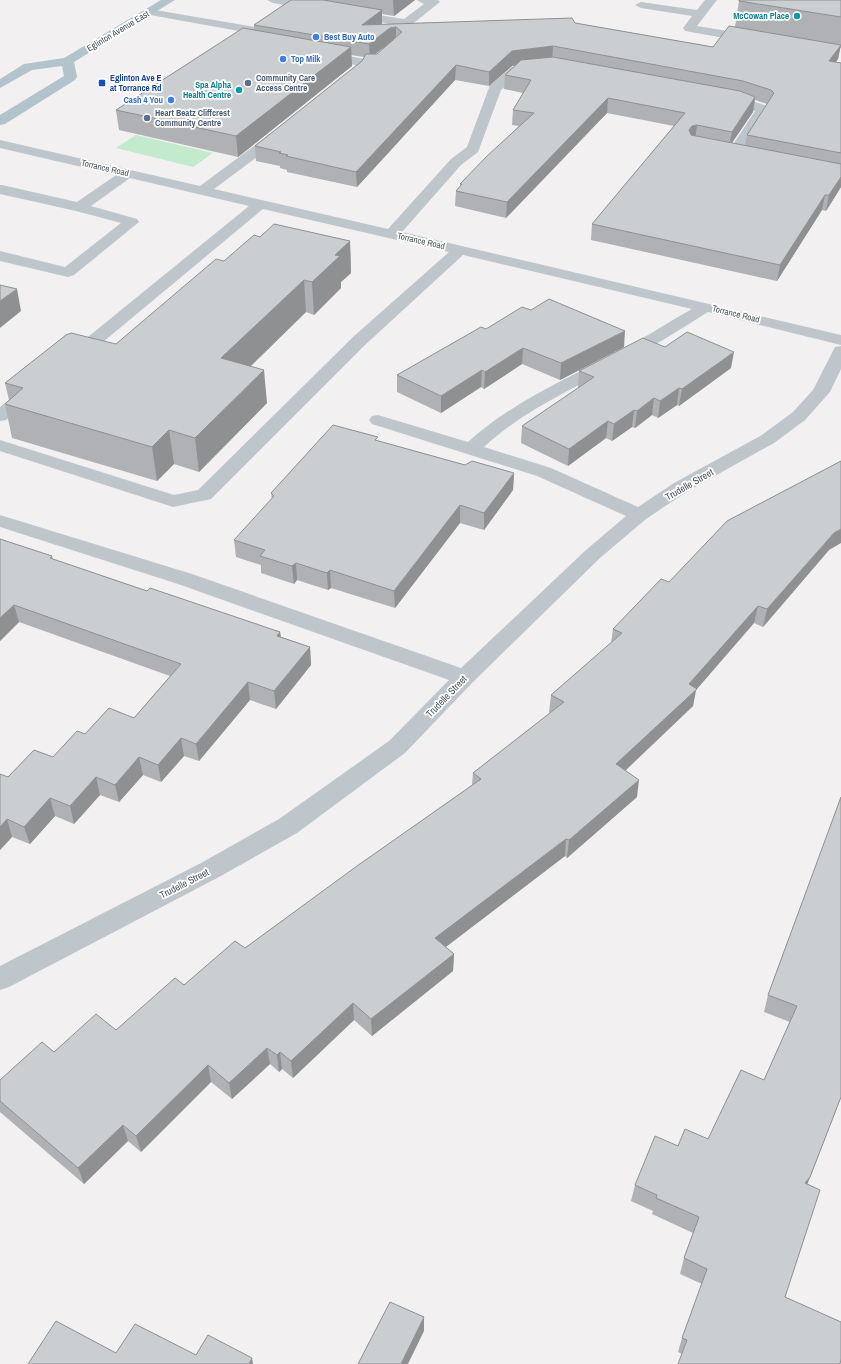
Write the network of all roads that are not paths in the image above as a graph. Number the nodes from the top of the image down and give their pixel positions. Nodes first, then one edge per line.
1 (169, 0) edge
2 (273, 0) edge
3 (423, 0) edge
4 (711, 0) edge
5 (641, 5) dead end
6 (328, 10) edge
7 (149, 12) junction
8 (344, 12) edge
9 (700, 14) junction
10 (764, 41) edge
11 (269, 46) edge
12 (395, 46) edge
13 (308, 53) edge
14 (67, 61) junction
15 (361, 62) junction
16 (545, 66) edge
17 (351, 76) edge
18 (0, 84) edge
19 (710, 95) edge
20 (0, 121) edge
21 (291, 124) edge
22 (0, 144) edge
23 (719, 150) edge
24 (735, 152) junction
25 (750, 156) edge
26 (128, 173) junction
27 (0, 190) edge
28 (203, 190) junction
29 (261, 203) junction
30 (80, 207) junction
31 (392, 234) junction
32 (460, 250) junction
33 (0, 256) edge
34 (706, 307) junction
35 (841, 340) edge
36 (841, 351) edge
37 (60, 369) edge
38 (42, 383) edge
39 (0, 416) edge
40 (378, 420) dead end
41 (0, 445) edge
42 (471, 449) junction
43 (639, 515) junction
44 (0, 521) edge
45 (465, 677) junction
46 (0, 979) edge

1 - 7 main road, Eglinton Avenue East
2 - 6 street
3 - 8 street
4 - 9 street
5 - 9 street
7 - 11 street
7 - 14 main road, Eglinton Avenue East
9 - 10 street
12 - 15 street
13 - 15 street
14 - 18 main road, Eglinton Avenue East
14 - 20 main road
15 - 17 street
16 - 31 street
19 - 24 street
21 - 28 street
22 - 26 street, Torrance Road
23 - 24 street
24 - 25 street
26 - 28 street, Torrance Road
26 - 30 street
27 - 30 street
28 - 29 street, Torrance Road
29 - 31 street, Torrance Road
29 - 37 street
30 - 33 street
31 - 32 street, Torrance Road
32 - 34 street, Torrance Road
32 - 41 street
34 - 35 street, Torrance Road
34 - 42 street
36 - 43 street, Trudelle Street
38 - 39 street
40 - 42 street
42 - 43 street
43 - 45 street, Trudelle Street
44 - 45 street
45 - 46 street, Trudelle Street

